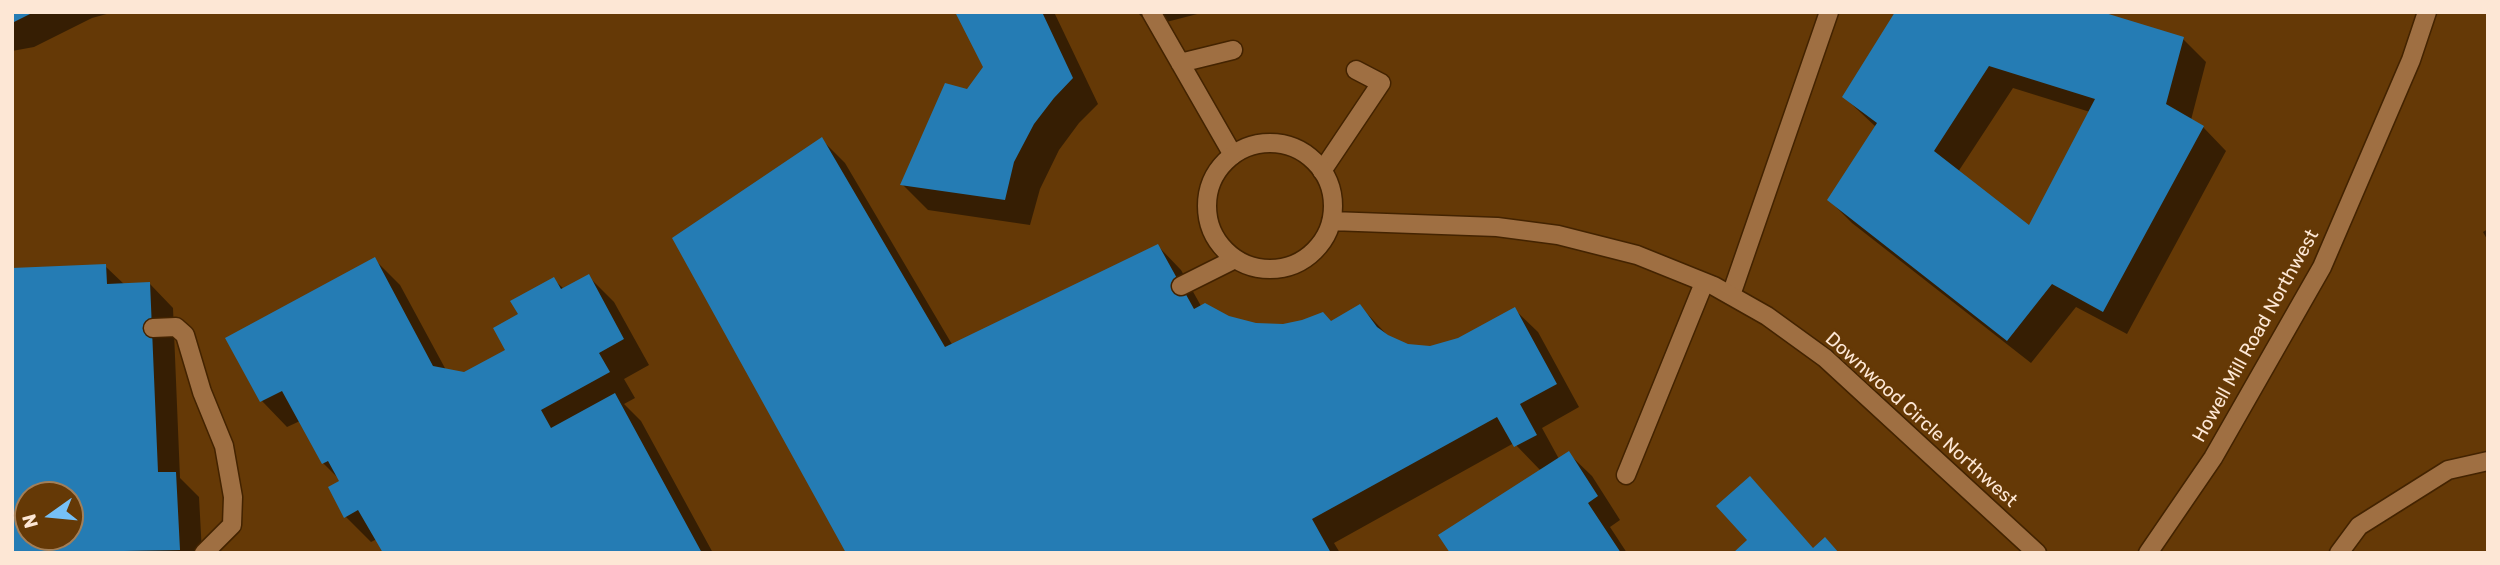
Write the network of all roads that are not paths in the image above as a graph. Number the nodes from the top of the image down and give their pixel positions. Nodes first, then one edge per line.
1 (1151, 12) edge
2 (1829, 12) edge
3 (2427, 12) edge
4 (1233, 50) dead end
5 (1180, 63) junction
6 (1356, 70) dead end
7 (1233, 155) junction
8 (1322, 171) junction
9 (1331, 221) junction
10 (1235, 259) junction
11 (1704, 283) junction
12 (1181, 286) dead end
13 (1731, 295) junction
14 (153, 328) dead end
15 (2488, 461) edge
16 (1626, 475) dead end
17 (204, 553) edge
18 (2037, 553) edge
19 (2148, 553) edge
20 (2339, 553) edge

1 - 5 street
2 - 13 street
3 - 19 street, Howell Mill Road Northwest
4 - 5 street
5 - 7 street
6 - 8 street
7 - 8 street
7 - 10 street
8 - 9 street
9 - 10 street
9 - 11 street, Downwood Circle Northwest
10 - 12 street
11 - 13 street, Downwood Circle Northwest
11 - 16 street
13 - 18 street, Downwood Circle Northwest
14 - 17 street
15 - 20 street

